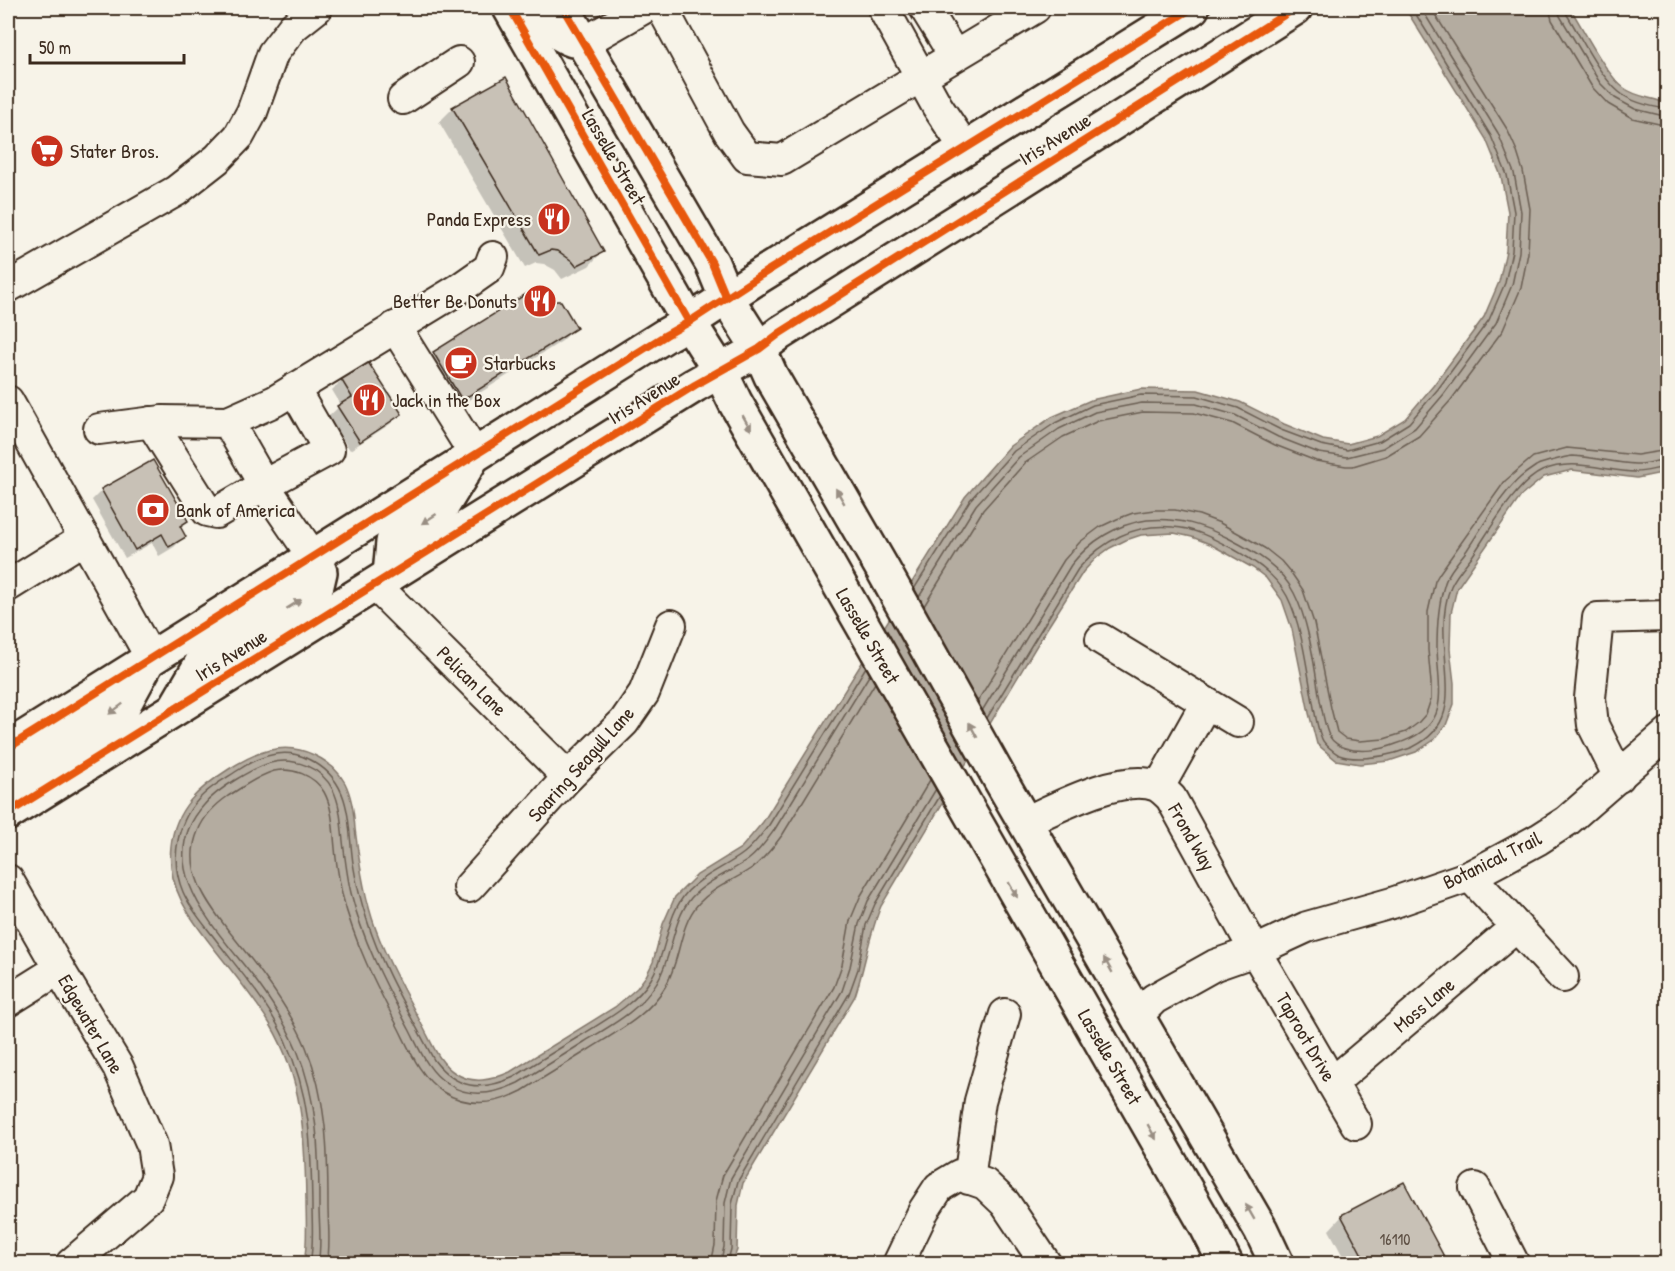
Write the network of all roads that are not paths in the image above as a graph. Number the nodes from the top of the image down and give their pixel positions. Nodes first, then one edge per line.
1 (317, 8) edge
2 (510, 8) edge
3 (538, 8) edge
4 (563, 8) edge
5 (644, 8) edge
6 (662, 8) edge
7 (883, 8) edge
8 (925, 8) edge
9 (1034, 8) edge
10 (1192, 8) edge
11 (1295, 8) edge
12 (583, 43) junction
13 (954, 55) junction
14 (459, 62) dead end
15 (920, 75) junction
16 (403, 99) dead end
17 (965, 148) junction
18 (493, 257) dead end
19 (8, 287) edge
20 (726, 297) junction
21 (689, 322) junction
22 (395, 327) junction
23 (759, 349) junction
24 (720, 371) junction
25 (294, 389) junction
26 (8, 401) edge
27 (151, 422) junction
28 (228, 422) junction
29 (99, 429) dead end
30 (475, 455) junction
31 (264, 485) junction
32 (85, 538) junction
33 (313, 557) junction
34 (382, 580) junction
35 (8, 586) edge
36 (1668, 616) edge
37 (671, 625) dead end
38 (1101, 639) dead end
39 (149, 659) junction
40 (1206, 703) junction
41 (175, 709) junction
42 (1238, 722) dead end
43 (1668, 733) edge
44 (8, 748) edge
45 (568, 777) junction
46 (1618, 777) junction
47 (8, 778) edge
48 (1159, 787) junction
49 (8, 813) edge
50 (974, 821) junction
51 (1025, 822) junction
52 (1470, 876) junction
53 (8, 880) edge
54 (469, 887) dead end
55 (1516, 927) junction
56 (1255, 951) junction
57 (59, 969) junction
58 (1563, 978) dead end
59 (8, 1001) edge
60 (1005, 1014) dead end
61 (1137, 1016) junction
62 (1332, 1083) junction
63 (1356, 1124) dead end
64 (964, 1177) junction
65 (1474, 1188) dead end
66 (70, 1263) edge
67 (898, 1263) edge
68 (1046, 1263) edge
69 (1226, 1263) edge
70 (1278, 1263) edge
71 (1514, 1263) edge

1 - 19 street
2 - 21 main road, Lasselle Street
3 - 12 main road
4 - 12 main road, Lasselle Street
5 - 12 street
6 - 15 street
7 - 15 street
8 - 13 street
9 - 13 street
10 - 17 main road, Iris Avenue
11 - 23 main road, Iris Avenue
12 - 20 main road, Lasselle Street
13 - 15 street
14 - 16 street
15 - 17 street
17 - 20 main road, Iris Avenue
18 - 22 street
20 - 21 main road, Iris Avenue
20 - 23 main road, Lasselle Street
21 - 24 main road, Lasselle Street
21 - 30 main road, Iris Avenue
22 - 25 street
22 - 30 street
23 - 24 main road, Iris Avenue
51 -> 23 main road, Lasselle Street
24 - 34 main road, Iris Avenue
24 -> 50 main road, Lasselle Street
25 - 28 street
25 - 31 street
26 - 32 street
27 - 28 street
27 - 29 street
27 - 31 street
28 - 31 street
30 - 33 main road, Iris Avenue
30 -> 34 main road
31 - 33 street
32 - 35 street
32 - 39 street
33 - 39 main road, Iris Avenue
41 -> 33 main road
34 - 41 main road, Iris Avenue
34 - 45 street, Pelican Lane
36 - 46 street
37 - 45 street, Soaring Seagull Lane
38 - 40 street
39 - 44 main road, Iris Avenue
39 -> 47 main road
40 - 42 street
40 - 48 street
41 - 49 main road, Iris Avenue
43 - 46 street, Botanical Trail
45 - 54 street, Soaring Seagull Lane
46 - 52 street, Botanical Trail
48 - 51 street, Frond Way
48 - 56 street, Frond Way
50 - 61 main road
50 -> 69 main road, Lasselle Street
61 -> 51 main road, Lasselle Street
52 - 55 street
52 - 56 street, Botanical Trail
53 - 57 street, Edgewater Lane
55 - 58 street
55 - 62 street, Moss Lane
56 - 61 street, Botanical Trail
56 - 62 street, Taproot Drive
57 - 59 street
57 - 66 street, Edgewater Lane
60 - 64 street
70 -> 61 main road, Lasselle Street
62 - 63 street, Taproot Drive
64 - 67 street
64 - 68 street
65 - 71 street

